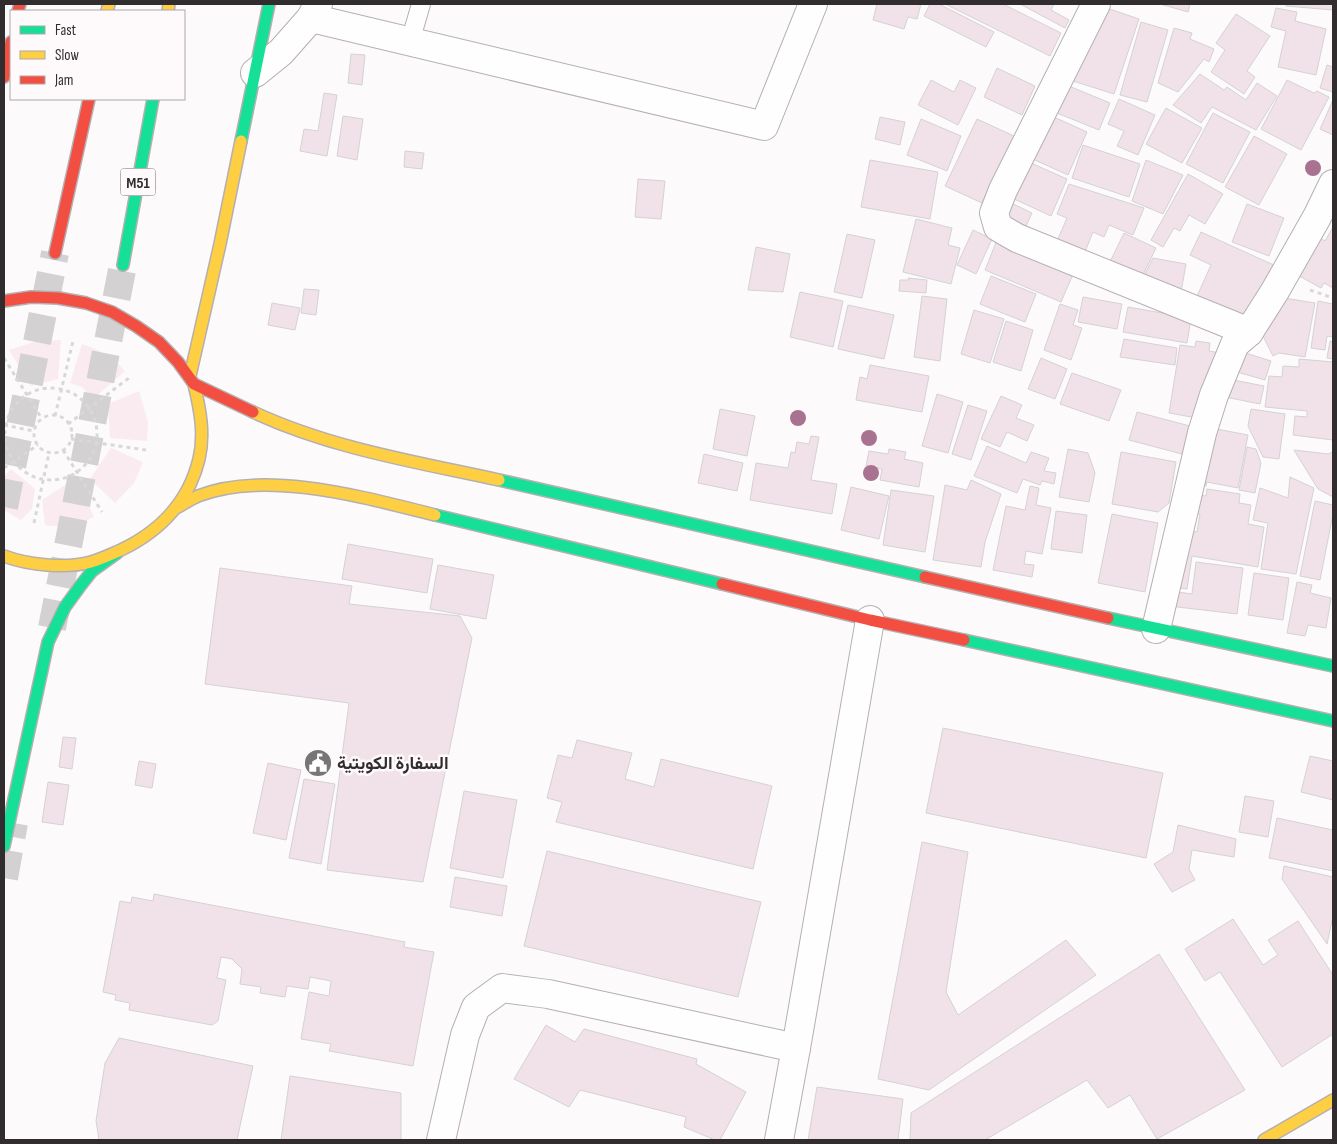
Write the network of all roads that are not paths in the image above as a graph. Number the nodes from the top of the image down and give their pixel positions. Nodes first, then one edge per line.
1 (269, 4) edge
2 (421, 4) edge
3 (813, 4) edge
4 (1096, 4) edge
5 (315, 11) edge
6 (410, 42) junction
7 (10, 47) edge
8 (255, 73) junction
9 (4, 77) edge
10 (89, 100) edge
11 (152, 100) edge
12 (1333, 184) edge
13 (55, 253) tunnel mouth
14 (123, 265) tunnel mouth
15 (4, 301) edge
16 (1249, 332) junction
17 (192, 380) junction
18 (178, 507) junction
19 (118, 552) junction
20 (4, 556) edge
21 (870, 620) junction
22 (1156, 629) junction
23 (1333, 666) edge
24 (1333, 722) edge
25 (4, 846) edge
26 (796, 1048) junction
27 (1333, 1100) edge
28 (440, 1140) edge
29 (779, 1140) edge
30 (1264, 1140) edge

1 - 8 main road
2 - 6 lane
3 - 6 street
4 - 16 street
5 - 6 street
5 - 8 street
7 - 9 main road
8 - 17 main road
10 - 13 main road
11 - 14 main road, M51
12 - 16 street
15 - 17 main road
16 - 22 street
17 - 18 main road
17 - 22 main road
18 - 19 main road
18 - 21 main road
19 - 20 main road
19 - 25 main road
21 - 24 main road
21 - 26 street
22 - 23 main road
26 - 28 street
26 - 29 street
27 - 30 main road

